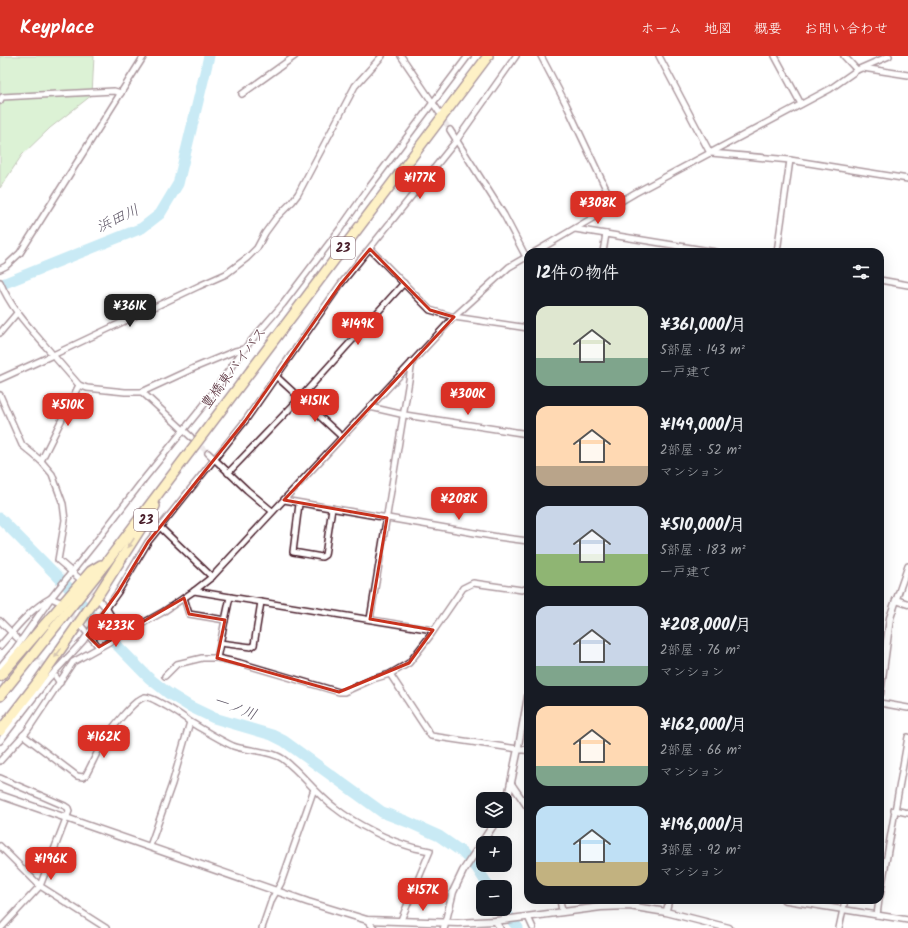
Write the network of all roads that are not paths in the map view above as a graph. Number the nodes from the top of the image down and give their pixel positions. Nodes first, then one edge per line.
1 (144, 56) edge
2 (295, 56) edge
3 (382, 56) edge
4 (401, 56) edge
5 (468, 56) edge
6 (488, 56) edge
7 (516, 56) edge
8 (541, 56) edge
9 (659, 56) edge
10 (775, 56) edge
11 (844, 56) edge
12 (889, 56) edge
13 (860, 69) junction
14 (908, 75) edge
15 (121, 93) junction
16 (242, 94) dead end
17 (0, 100) edge
18 (433, 103) junction
19 (802, 104) junction
20 (439, 112) tunnel mouth
21 (450, 130) tunnel mouth
22 (456, 141) junction
23 (710, 153) junction
24 (790, 160) junction
25 (908, 179) edge
26 (614, 206) junction
27 (575, 230) junction
28 (606, 234) junction
29 (542, 248) edge
30 (604, 248) edge
31 (692, 248) edge
32 (778, 248) edge
33 (370, 249) junction
34 (524, 252) edge
35 (524, 259) edge
36 (0, 268) edge
37 (884, 281) edge
38 (0, 282) edge
39 (404, 282) junction
40 (908, 285) edge
41 (17, 313) junction
42 (454, 317) junction
43 (524, 327) edge
44 (0, 333) edge
45 (244, 350) junction
46 (53, 355) junction
47 (412, 362) junction
48 (277, 377) junction
49 (0, 379) edge
50 (79, 385) junction
51 (142, 392) junction
52 (0, 395) edge
53 (300, 398) junction
54 (370, 408) junction
55 (404, 415) junction
56 (184, 430) junction
57 (524, 433) edge
58 (342, 437) junction
59 (194, 438) junction
60 (208, 453) tunnel mouth
61 (215, 460) junction
62 (41, 461) junction
63 (228, 473) junction
64 (284, 500) junction
65 (299, 504) junction
66 (332, 508) junction
67 (272, 511) junction
68 (387, 518) junction
69 (160, 527) junction
70 (524, 540) edge
71 (908, 566) edge
72 (71, 574) junction
73 (212, 577) junction
74 (82, 584) junction
75 (524, 589) edge
76 (194, 591) junction
77 (230, 597) junction
78 (51, 598) junction
79 (184, 598) junction
80 (896, 600) junction
81 (97, 601) junction
82 (261, 602) junction
83 (64, 604) junction
84 (908, 604) edge
85 (105, 611) junction
86 (370, 619) junction
87 (225, 620) junction
88 (0, 621) edge
89 (81, 624) junction
90 (434, 630) junction
91 (11, 633) junction
92 (88, 633) junction
93 (122, 635) junction
94 (17, 638) dead end
95 (220, 643) junction
96 (0, 646) edge
97 (101, 646) junction
98 (217, 658) junction
99 (884, 661) edge
100 (0, 667) edge
101 (390, 674) junction
102 (0, 676) edge
103 (164, 676) dead end
104 (56, 677) tunnel mouth
105 (60, 683) junction
106 (0, 696) edge
107 (884, 704) edge
108 (908, 708) edge
109 (524, 716) edge
110 (190, 722) junction
111 (0, 731) edge
112 (23, 735) junction
113 (908, 737) edge
114 (0, 741) edge
115 (518, 749) junction
116 (524, 750) edge
117 (0, 761) edge
118 (0, 778) edge
119 (511, 783) junction
120 (314, 789) junction
121 (508, 792) edge
122 (0, 795) edge
123 (524, 802) edge
124 (894, 810) junction
125 (908, 813) edge
126 (67, 817) junction
127 (491, 828) edge
128 (0, 846) edge
129 (150, 846) junction
130 (884, 871) edge
131 (40, 886) junction
132 (276, 890) junction
133 (561, 904) edge
134 (668, 904) edge
135 (808, 904) edge
136 (844, 904) edge
137 (878, 904) edge
138 (843, 910) junction
139 (562, 911) junction
140 (666, 912) junction
141 (877, 916) junction
142 (525, 917) junction
143 (367, 920) junction
144 (401, 920) junction
145 (497, 920) junction
146 (908, 920) edge
147 (444, 925) edge
148 (4, 927) edge
149 (106, 928) edge
150 (262, 928) edge
151 (374, 928) edge
152 (500, 928) edge
153 (533, 928) edge
154 (729, 928) edge
155 (839, 928) edge

1 - 15 street
2 - 16 street
3 - 46 street
4 - 18 street
5 - 18 street
6 - 59 highway, 豊橋東バイパス / 23
7 - 22 street
8 - 26 street
9 - 23 street
10 - 19 street
11 - 13 street
12 - 13 street
13 - 14 street
13 - 19 street
15 - 17 street
15 - 36 street
18 - 20 street
18 - 45 street
19 - 23 street
21 - 22 street
22 - 33 street
22 - 34 street
23 - 24 street
23 - 26 street
24 - 25 street
24 - 32 street
26 - 27 street
27 - 28 street
27 - 29 street
28 - 30 street
28 - 31 street
33 - 39 street
33 - 48 street
35 - 42 street
37 - 40 street
38 - 41 street
39 - 42 street
39 - 53 street
41 - 44 street
41 - 46 street
42 - 43 street
42 - 47 street
45 - 51 street
45 - 56 street
46 - 49 street
46 - 50 street
47 - 54 street
47 - 55 street
48 - 53 street
48 - 61 street
50 - 51 street
50 - 62 street
51 - 56 street
52 - 62 street
53 - 58 street
53 - 63 street
54 - 55 street
54 - 58 street
55 - 57 street
55 - 68 street
56 - 59 street
56 - 72 street
58 - 64 street
59 - 74 highway, 豊橋東バイパス / 23
59 -> 81 highway, 23
60 - 61 street
61 - 63 street
61 - 69 street
62 - 72 street
63 - 67 street
64 - 65 street
64 - 67 street
65 - 66 street
65 - 66 street
66 - 68 street
67 - 73 street
68 - 70 street
68 - 86 street
69 - 73 street
69 - 85 street
71 - 80 street
72 - 74 street
72 - 78 street
73 - 76 street
74 - 83 highway, 23
75 - 90 street
76 - 77 street
76 - 79 street
77 - 82 street
77 - 87 street
78 - 83 street
78 - 91 street
78 - 100 street
79 - 87 street
79 - 93 street
80 - 84 street
80 - 99 street
81 - 85 street
81 - 89 highway, 23
82 - 86 street
82 - 95 street
83 - 102 highway, 23
83 - 106 highway, 23
85 - 92 street
85 - 93 street
86 - 90 street
87 - 95 street
88 - 91 street
89 - 92 street
89 -> 111 highway, 23
90 - 101 street
91 - 94 street
91 - 96 street
92 - 97 street
92 - 114 street
93 - 97 street
95 - 98 street
97 - 105 street
98 - 101 street
98 - 103 street
101 - 115 street
104 - 105 street
105 - 112 street
107 - 108 street
109 - 115 street
110 - 112 street
110 - 120 street
110 - 129 street
112 - 117 street
113 - 124 street
115 - 116 street
115 - 119 street
118 - 126 street
119 - 121 street
119 - 123 street
120 - 132 street
120 - 144 street
122 - 126 street
124 - 125 street
124 - 130 street
126 - 129 street
126 - 131 street
127 - 147 street
128 - 131 street
129 - 132 street
131 - 148 street
131 - 149 street
132 - 143 street
132 - 150 street
133 - 139 street
134 - 140 street
135 - 138 street
136 - 138 street
137 - 141 street
138 - 141 street
138 - 155 street
139 - 140 street
139 - 142 street
140 - 154 street
141 - 146 street
142 - 145 street
142 - 153 street
143 - 144 street
143 - 151 street
144 - 147 street
145 - 147 street
145 - 152 street

